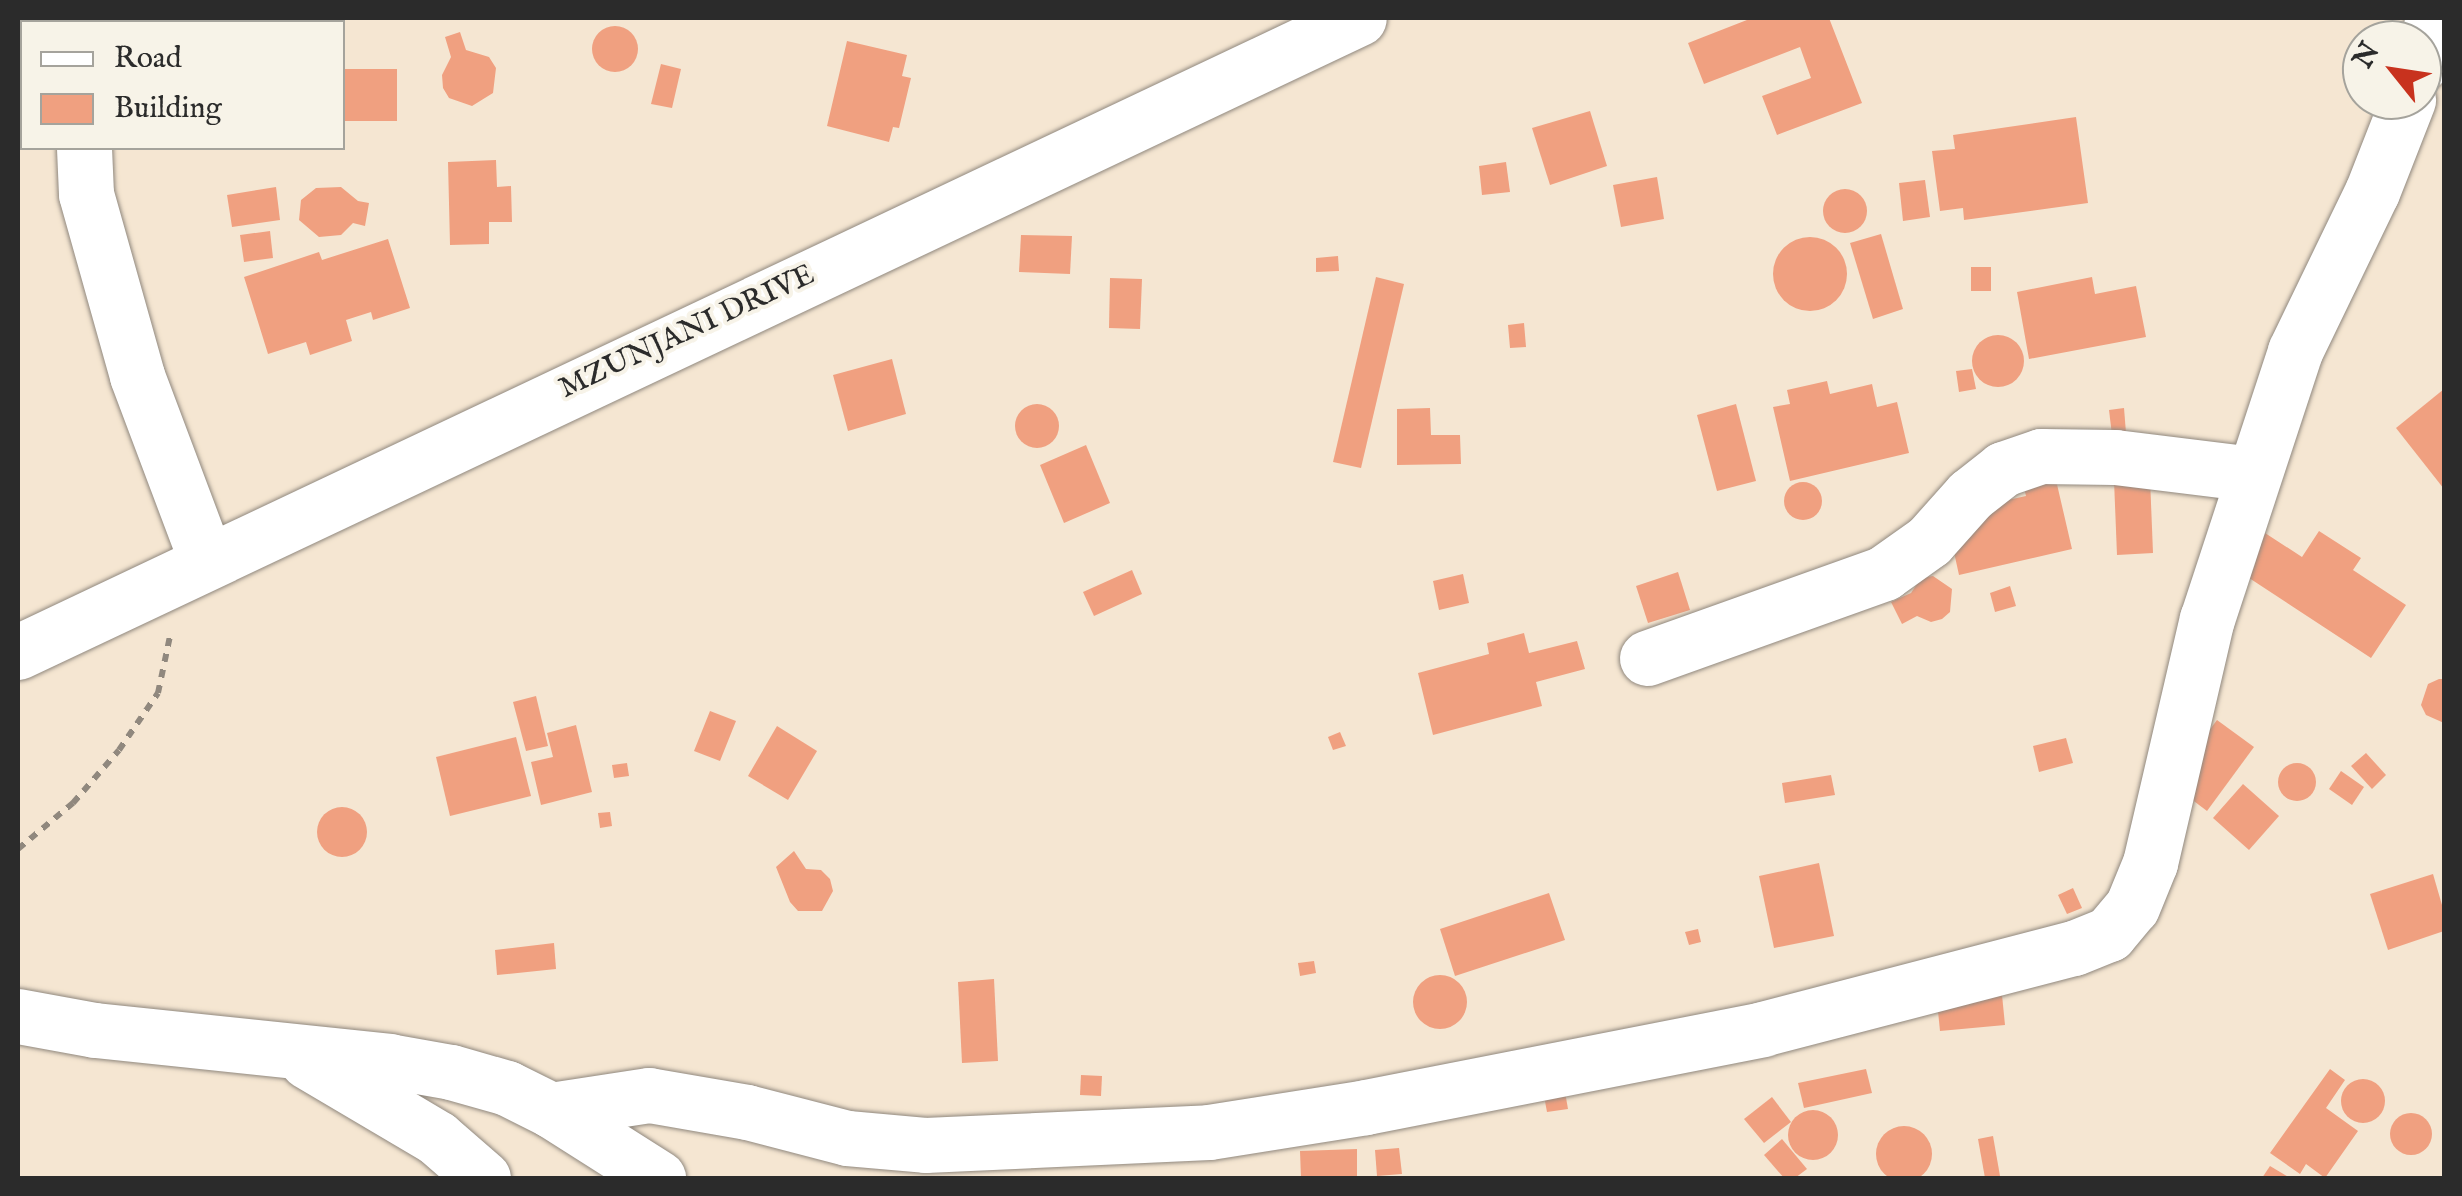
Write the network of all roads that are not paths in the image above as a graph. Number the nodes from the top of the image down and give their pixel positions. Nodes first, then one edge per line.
1 (1359, 18) edge
2 (2400, 120) edge
3 (84, 150) edge
4 (2253, 474) junction
5 (187, 569) junction
6 (18, 652) edge
7 (1647, 658) dead end
8 (18, 1016) edge
9 (286, 1049) junction
10 (551, 1110) junction
11 (483, 1178) edge
12 (658, 1178) edge

1 - 5 street, MZUNJANI DRIVE
2 - 4 street
3 - 5 street
4 - 7 street
4 - 10 street
5 - 6 street, MZUNJANI DRIVE
8 - 9 street
9 - 10 street
9 - 11 street
10 - 12 street

